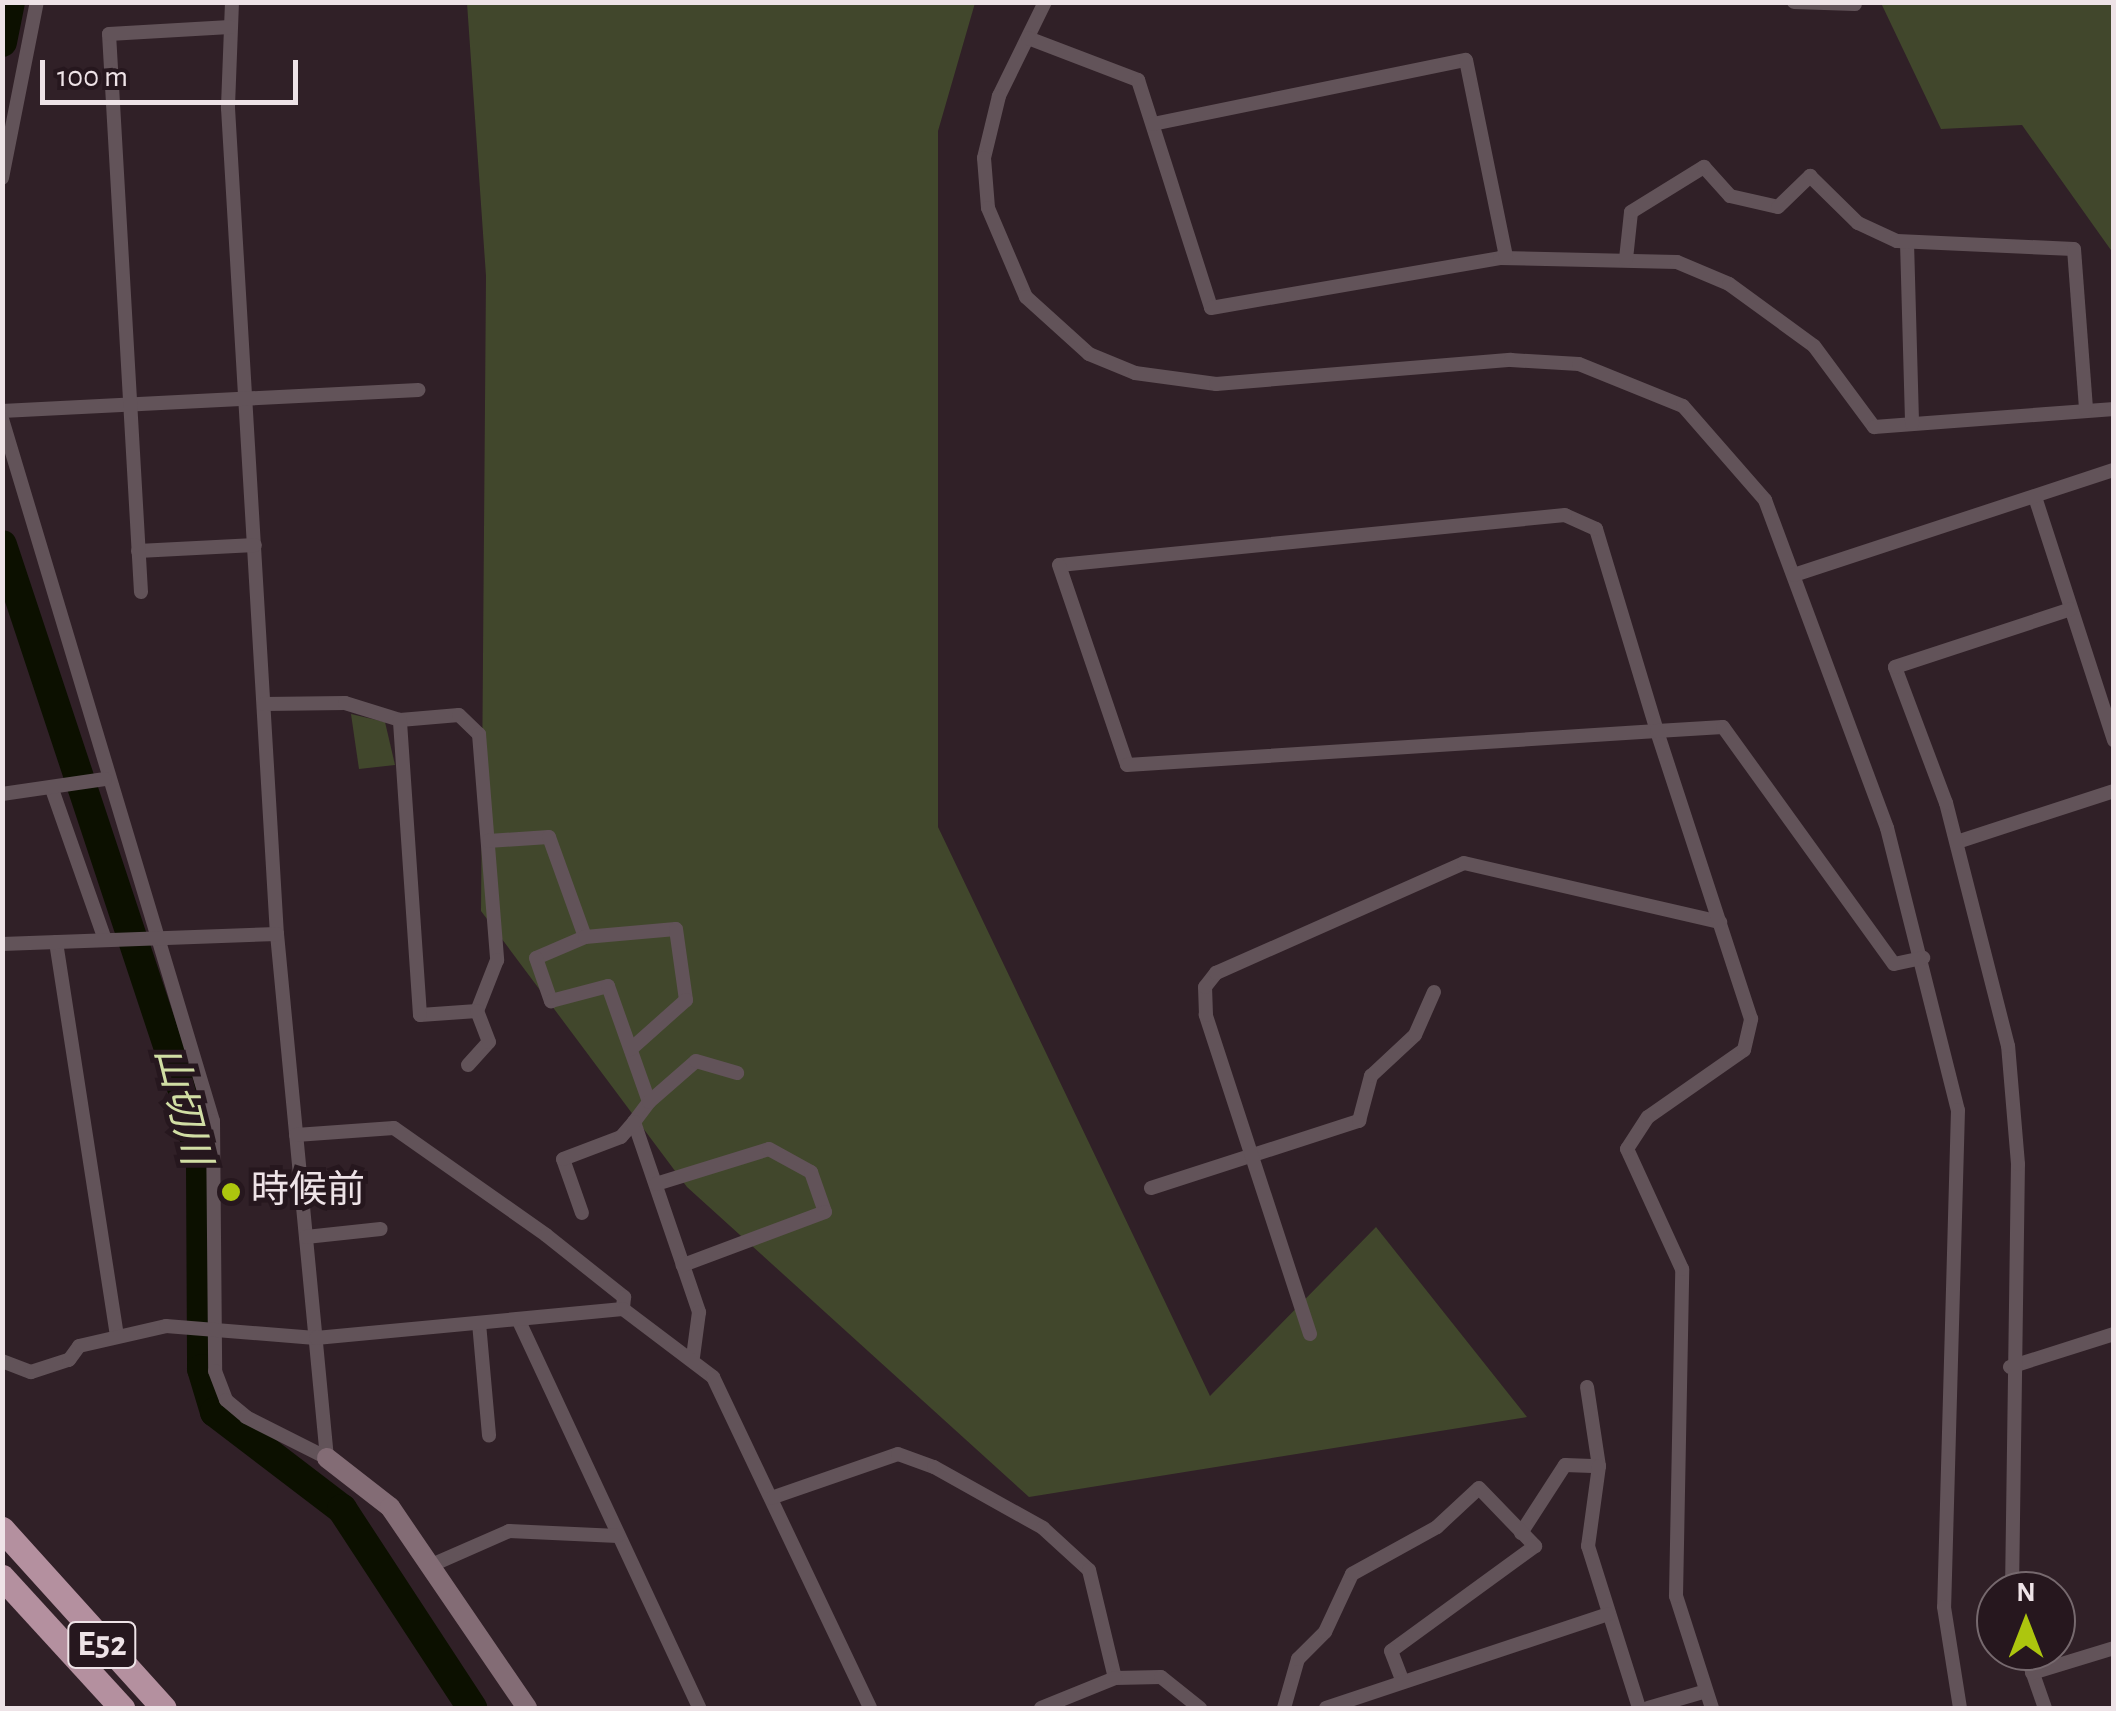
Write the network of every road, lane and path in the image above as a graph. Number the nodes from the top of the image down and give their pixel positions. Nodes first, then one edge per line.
1 (37, 2) edge
2 (232, 2) edge
3 (1045, 2) edge
4 (1794, 2) edge
5 (1854, 4) edge
6 (230, 27) junction
7 (1028, 38) junction
8 (1152, 124) junction
9 (2, 178) edge
10 (1907, 242) junction
11 (1506, 257) junction
12 (1626, 259) junction
13 (418, 390) dead end
14 (246, 399) junction
15 (130, 404) junction
16 (2114, 409) edge
17 (2086, 410) junction
18 (2, 415) edge
19 (1912, 424) junction
20 (2114, 470) edge
21 (2035, 497) junction
22 (255, 545) junction
23 (138, 551) junction
24 (1794, 575) junction
25 (141, 592) dead end
26 (2071, 609) junction
27 (264, 704) junction
28 (400, 720) junction
29 (1658, 731) junction
30 (2114, 740) edge
31 (99, 780) junction
32 (56, 792) junction
33 (2114, 792) edge
34 (2, 794) edge
35 (488, 841) junction
36 (1958, 842) junction
37 (1720, 922) junction
38 (277, 934) junction
39 (585, 936) junction
40 (151, 937) junction
41 (108, 940) junction
42 (56, 942) junction
43 (2, 944) edge
44 (1924, 958) junction
45 (1434, 992) dead end
46 (478, 1010) junction
47 (630, 1048) junction
48 (468, 1065) dead end
49 (737, 1073) dead end
50 (649, 1102) junction
51 (634, 1122) junction
52 (296, 1135) junction
53 (1252, 1156) junction
54 (656, 1184) junction
55 (1151, 1188) dead end
56 (582, 1213) dead end
57 (381, 1229) dead end
58 (306, 1237) junction
59 (683, 1266) junction
60 (622, 1309) junction
61 (518, 1319) junction
62 (479, 1323) junction
63 (210, 1325) junction
64 (1310, 1334) dead end
65 (2114, 1334) edge
66 (116, 1336) junction
67 (316, 1338) junction
68 (693, 1357) junction
69 (2, 1361) edge
70 (2010, 1368) junction
71 (1587, 1388) dead end
72 (489, 1436) dead end
73 (328, 1458) junction
74 (1598, 1466) junction
75 (772, 1498) junction
76 (2, 1530) edge
77 (1521, 1533) junction
78 (618, 1536) junction
79 (434, 1564) junction
80 (2012, 1571) edge
81 (2, 1576) edge
82 (1609, 1614) junction
83 (2114, 1648) edge
84 (2032, 1673) joint
85 (1115, 1678) junction
86 (1403, 1682) junction
87 (1706, 1691) junction
88 (122, 1708) edge
89 (164, 1708) edge
90 (527, 1708) edge
91 (700, 1708) edge
92 (870, 1708) edge
93 (1041, 1708) edge
94 (1200, 1708) edge
95 (1284, 1708) edge
96 (1326, 1708) edge
97 (1639, 1708) edge
98 (1648, 1708) edge
99 (1712, 1708) edge
100 (1960, 1708) edge
101 (2044, 1708) edge

1 - 9 street
2 - 6 street
3 - 7 street
4 - 5 street
6 - 14 street
6 - 15 street
7 - 8 street
7 - 24 street
8 - 11 street
8 - 11 street
10 - 12 street
10 - 17 street
10 - 19 street
11 - 12 street
12 - 19 street
13 - 14 street
14 - 15 street
14 - 22 street
15 - 18 street
15 - 23 street
16 - 17 street
17 - 19 street
18 - 31 street
20 - 21 street
21 - 24 street
21 - 26 street
22 - 23 street
22 - 27 street
23 - 25 street
24 - 44 street
26 - 30 street
26 - 36 street
27 - 28 street
27 - 38 street
28 - 35 street
28 - 46 street
29 - 29 street
29 - 37 street
29 - 44 street
31 - 32 street
31 - 40 street
32 - 34 street
32 - 41 street
33 - 36 street
35 - 39 street
35 - 46 street
36 - 70 street
37 - 53 street
37 - 87 street
38 - 40 street
38 - 52 street
39 - 47 street
39 - 47 street
40 - 41 street
40 - 63 street
41 - 42 street
42 - 43 street
42 - 66 street
44 - 100 street
45 - 53 street
46 - 48 street
47 - 50 street
49 - 50 street
50 - 51 street
51 - 54 street
51 - 56 street
52 - 58 street
52 - 60 street
53 - 55 street
53 - 64 street
54 - 59 street
54 - 59 street
57 - 58 street
58 - 67 street
59 - 68 street
60 - 61 street
60 - 68 street
61 - 62 street
61 - 78 street
62 - 67 street
62 - 72 street
63 - 66 street
63 - 67 street
63 - 73 street
65 - 70 street
66 - 69 street
67 - 73 street
68 - 75 street
70 - 80 street
71 - 74 street
73 - 79 street
74 - 77 street
74 - 82 street
75 - 85 street
75 - 92 street
76 - 89 highway, E52
77 - 86 street
77 - 95 street
78 - 79 street
78 - 91 street
79 - 90 street
81 - 88 highway, E52
82 - 86 street
82 - 97 street
83 - 84 street
84 - 101 street
85 - 93 street
85 - 94 street
86 - 96 street
87 - 98 street
87 - 99 street

